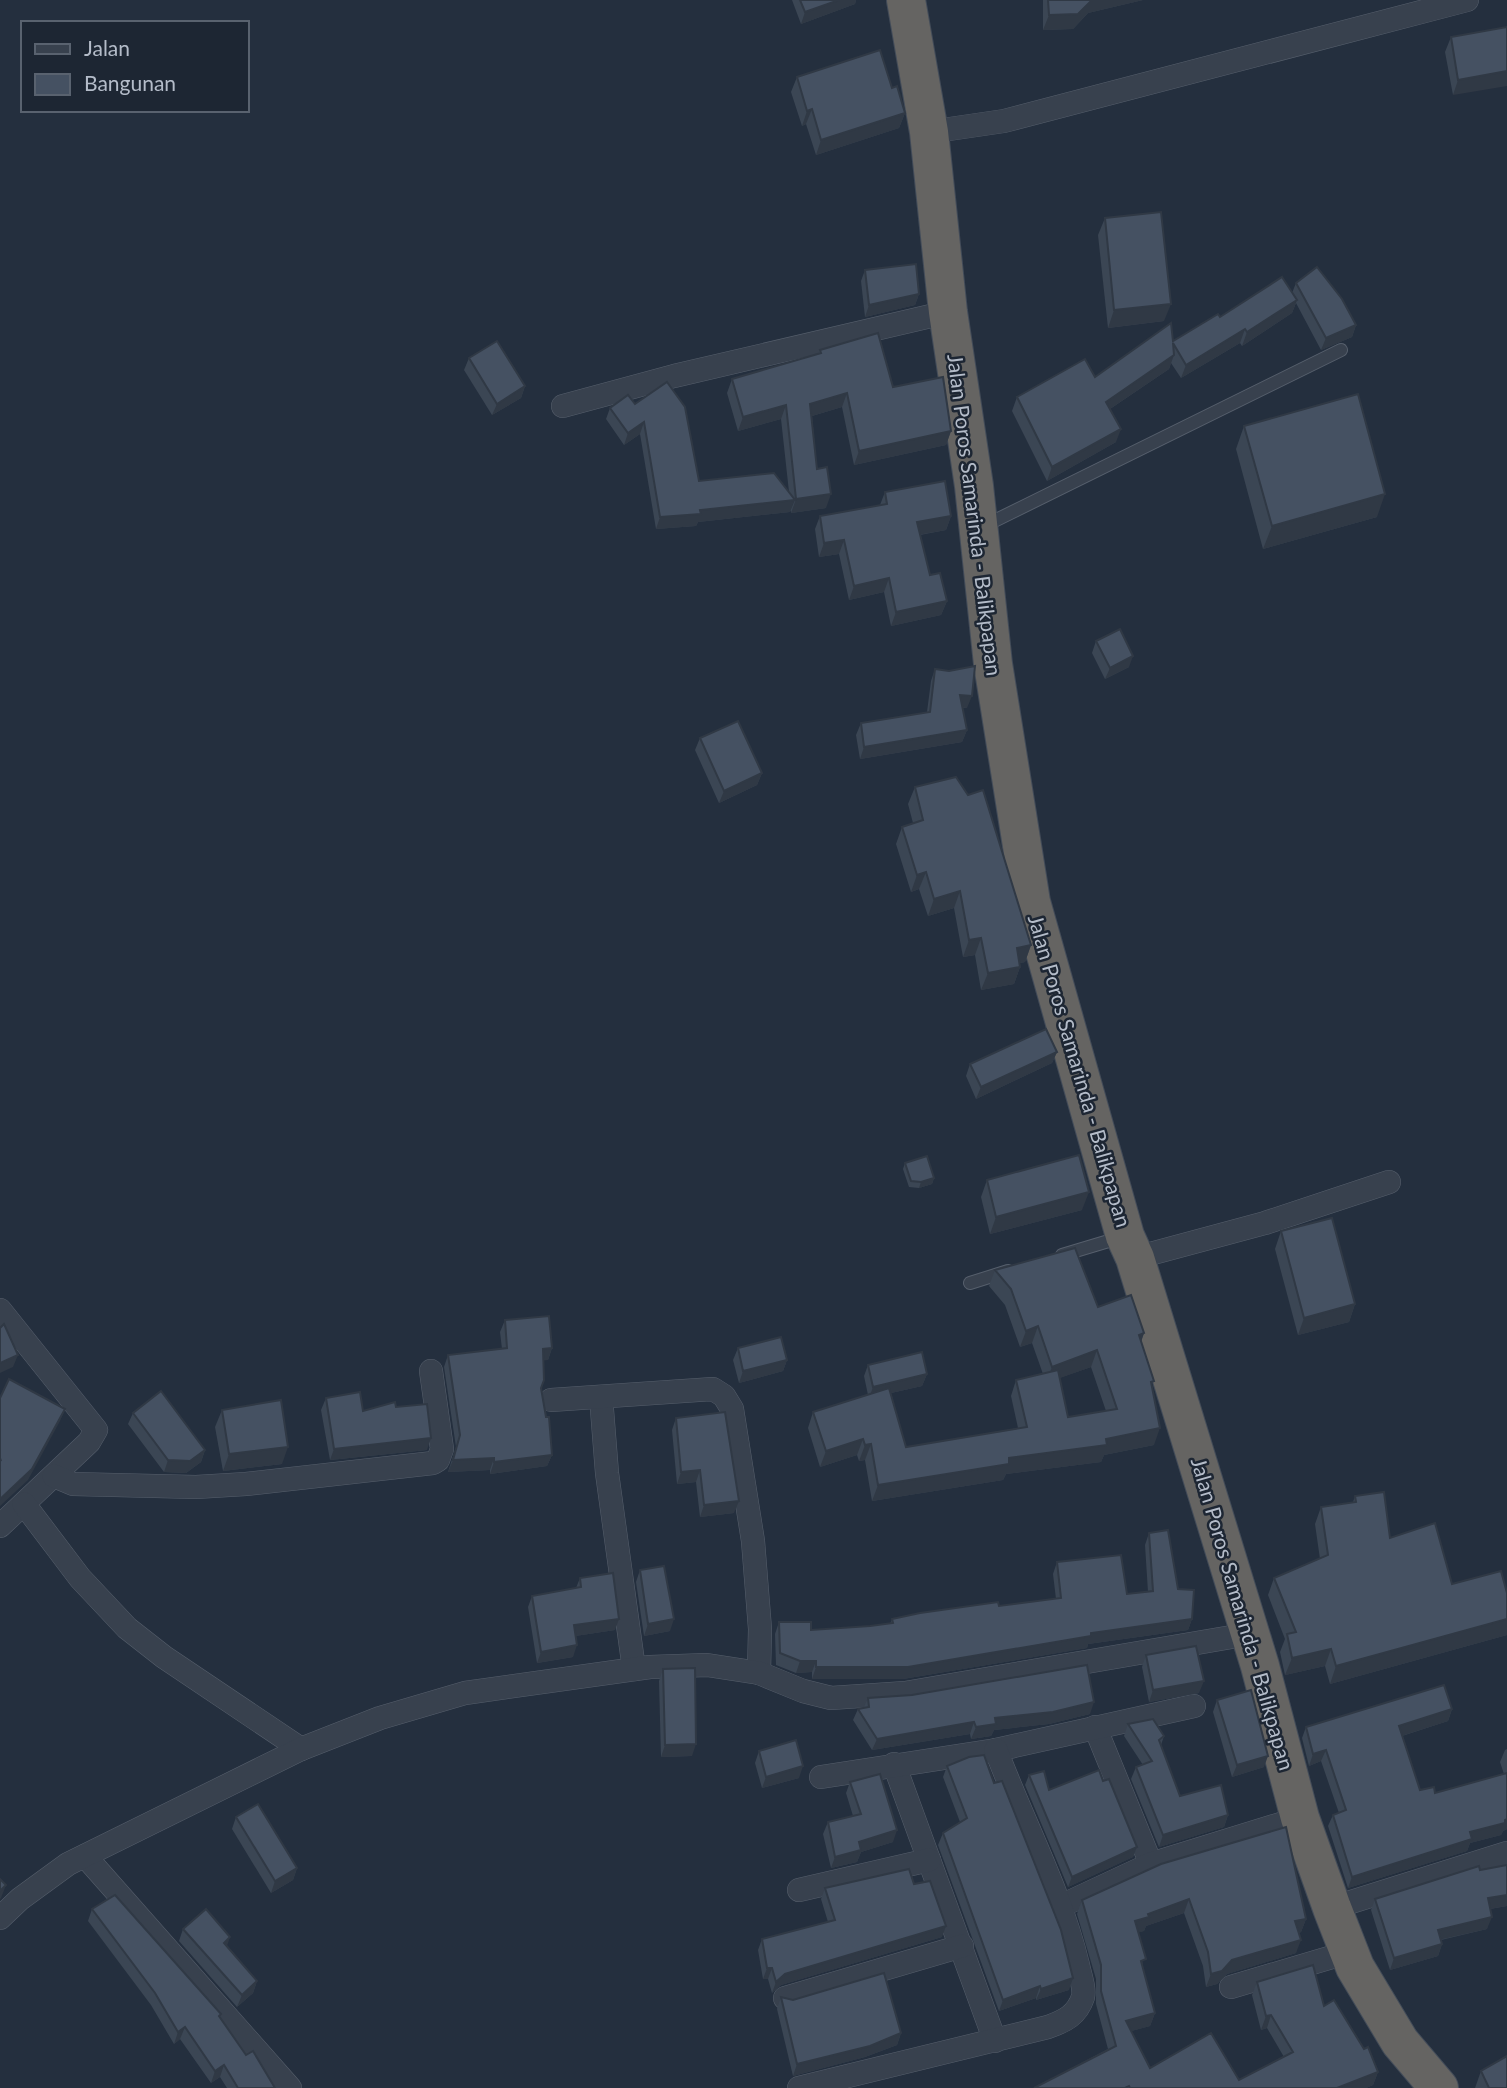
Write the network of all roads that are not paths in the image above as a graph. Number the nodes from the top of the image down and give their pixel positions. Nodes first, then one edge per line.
1 (906, 0) edge
2 (1466, 0) edge
3 (929, 132) junction
4 (947, 312) junction
5 (1341, 350) dead end
6 (563, 406) dead end
7 (978, 529) junction
8 (1389, 1182) dead end
9 (1130, 1247) junction
10 (1048, 1259) edge
11 (1022, 1267) edge
12 (970, 1283) dead end
13 (0, 1310) edge
14 (431, 1371) dead end
15 (601, 1397) junction
16 (551, 1400) dead end
17 (54, 1476) junction
18 (24, 1504) junction
19 (0, 1526) edge
20 (1249, 1634) junction
21 (634, 1669) junction
22 (759, 1673) junction
23 (1194, 1706) dead end
24 (1096, 1727) junction
25 (301, 1749) junction
26 (996, 1750) junction
27 (894, 1764) junction
28 (821, 1777) dead end
29 (1300, 1818) junction
30 (1507, 1853) edge
31 (85, 1856) junction
32 (929, 1860) junction
33 (1150, 1864) junction
34 (799, 1890) dead end
35 (1061, 1906) junction
36 (1332, 1908) junction
37 (0, 1918) edge
38 (962, 1946) junction
39 (1349, 1952) junction
40 (1231, 1987) dead end
41 (785, 1998) edge
42 (995, 2041) junction
43 (290, 2088) edge
44 (799, 2088) edge
45 (1439, 2088) edge

1 - 3 highway, Jalan Poros Samarinda - Balikpapan
2 - 3 street
3 - 4 highway, Jalan Poros Samarinda - Balikpapan
4 - 6 street
4 - 7 highway, Jalan Poros Samarinda - Balikpapan
5 - 7 lane
7 - 9 highway, Jalan Poros Samarinda - Balikpapan
8 - 9 street
9 - 10 lane
9 - 20 highway, Jalan Poros Samarinda - Balikpapan
11 - 12 lane
13 - 17 street
14 - 17 street
15 - 16 street
15 - 21 street
15 - 22 street
17 - 18 street
18 - 19 street
18 - 25 street
20 - 22 street
20 - 29 highway, Jalan Poros Samarinda - Balikpapan
21 - 22 street
21 - 25 street
23 - 24 street
24 - 26 street
24 - 33 street
25 - 31 street
26 - 27 street
26 - 35 street
27 - 28 street
27 - 32 street
29 - 33 street
29 - 36 highway, Jalan Poros Samarinda - Balikpapan
30 - 36 street
31 - 37 street
31 - 43 street
32 - 34 street
32 - 38 street
33 - 35 street
35 - 42 street
36 - 39 highway, Jalan Poros Samarinda - Balikpapan
38 - 41 street
38 - 42 street
39 - 40 street
39 - 45 highway, Jalan Poros Samarinda - Balikpapan
42 - 44 street

